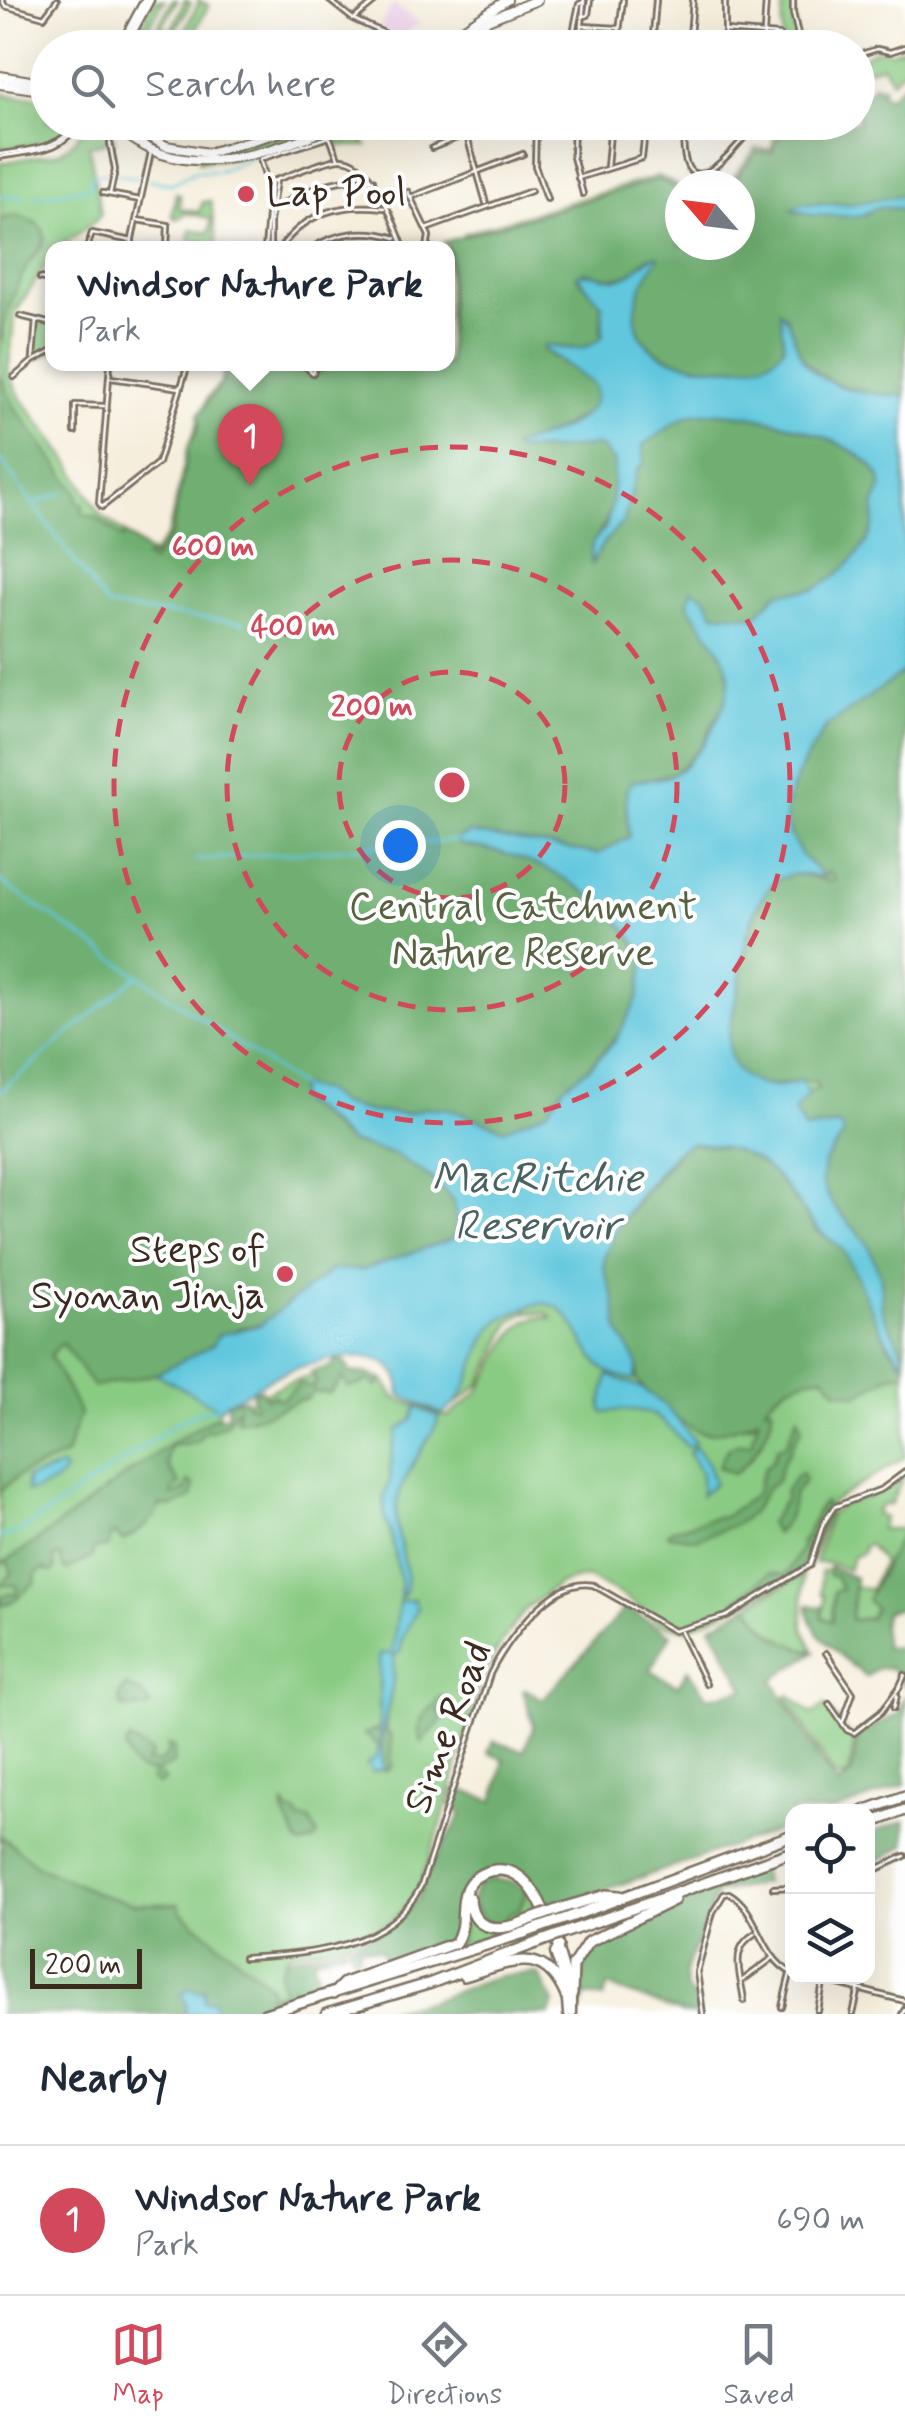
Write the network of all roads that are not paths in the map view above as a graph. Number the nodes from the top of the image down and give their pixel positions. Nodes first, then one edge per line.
1 (2, 0) edge
2 (57, 0) edge
3 (329, 0) edge
4 (377, 0) edge
5 (507, 0) edge
6 (538, 0) edge
7 (590, 0) edge
8 (623, 0) edge
9 (656, 0) edge
10 (693, 0) edge
11 (724, 0) edge
12 (766, 0) edge
13 (794, 0) edge
14 (145, 2) edge
15 (582, 2) edge
16 (582, 18) junction
17 (354, 19) junction
18 (479, 20) junction
19 (581, 26) junction
20 (618, 28) joint
21 (131, 30) edge
22 (378, 30) edge
23 (464, 30) edge
24 (575, 30) edge
25 (581, 30) edge
26 (654, 30) edge
27 (690, 30) edge
28 (726, 30) edge
29 (764, 30) edge
30 (797, 30) edge
31 (905, 48) edge
32 (875, 49) edge
33 (0, 76) edge
34 (0, 84) edge
35 (30, 84) edge
36 (30, 86) edge
37 (65, 140) edge
38 (136, 140) edge
39 (156, 140) edge
40 (258, 140) edge
41 (301, 140) edge
42 (310, 140) edge
43 (331, 140) edge
44 (449, 140) edge
45 (469, 140) edge
46 (535, 140) edge
47 (573, 140) edge
48 (609, 140) edge
49 (644, 140) edge
50 (684, 140) edge
51 (742, 140) edge
52 (110, 143) dead end
53 (432, 148) dead end
54 (151, 150) junction
55 (523, 154) dead end
56 (194, 155) junction
57 (0, 156) edge
58 (339, 160) junction
59 (478, 169) junction
60 (607, 169) junction
61 (578, 178) junction
62 (274, 180) junction
63 (372, 180) junction
64 (530, 191) dead end
65 (102, 192) dead end
66 (408, 192) dead end
67 (110, 194) junction
68 (583, 194) dead end
69 (411, 198) junction
70 (140, 200) junction
71 (546, 200) dead end
72 (487, 206) junction
73 (386, 208) junction
74 (272, 210) junction
75 (136, 220) junction
76 (426, 229) junction
77 (400, 238) junction
78 (89, 241) edge
79 (132, 241) joint
80 (167, 241) edge
81 (269, 241) edge
82 (269, 241) edge
83 (286, 241) edge
84 (324, 241) edge
85 (401, 241) edge
86 (427, 241) edge
87 (40, 278) dead end
88 (45, 280) edge
89 (20, 316) dead end
90 (36, 320) junction
91 (45, 322) edge
92 (45, 354) edge
93 (33, 360) junction
94 (110, 371) edge
95 (186, 371) edge
96 (14, 377) dead end
97 (109, 378) junction
98 (181, 388) junction
99 (106, 406) junction
100 (75, 432) dead end
101 (905, 1472) edge
102 (680, 1631) junction
103 (826, 1653) dead end
104 (905, 1675) edge
105 (706, 1684) dead end
106 (899, 1688) junction
107 (829, 1704) dead end
108 (894, 1708) dead end
109 (842, 1722) junction
110 (905, 1796) edge
111 (875, 1807) edge
112 (905, 1810) edge
113 (875, 1821) edge
114 (785, 1838) edge
115 (785, 1855) edge
116 (905, 1856) edge
117 (875, 1871) edge
118 (785, 1887) edge
119 (773, 1888) dead end
120 (688, 1890) junction
121 (523, 1928) junction
122 (758, 1932) junction
123 (556, 1950) junction
124 (244, 1958) dead end
125 (773, 1958) junction
126 (785, 1967) edge
127 (742, 1980) junction
128 (431, 1983) junction
129 (789, 1984) edge
130 (823, 1984) edge
131 (842, 1984) edge
132 (859, 1988) junction
133 (332, 1994) junction
134 (569, 1995) junction
135 (744, 2001) dead end
136 (905, 2001) edge
137 (782, 2007) dead end
138 (905, 2009) edge
139 (818, 2012) dead end
140 (264, 2014) edge
141 (327, 2014) edge
142 (569, 2014) edge
143 (703, 2014) edge
144 (854, 2014) edge
145 (902, 2014) edge

1 - 2 street
3 - 17 street
4 - 17 street
5 - 18 main road
6 - 18 main road
7 - 16 street
8 - 20 street
9 - 26 street
10 - 27 street
11 - 28 street
12 - 29 street
13 - 30 street
14 - 21 main road
15 - 16 street
15 - 24 street
16 - 19 street
17 - 22 street
18 - 23 main road
19 - 20 street
19 - 25 street
31 - 32 street
33 - 35 main road
34 - 36 main road
37 - 57 street
38 - 54 main road
39 - 56 main road
40 - 56 main road
41 - 56 main road
42 - 62 street
43 - 58 street
44 - 53 street
45 - 59 street
46 - 71 street
47 - 61 street
48 - 60 street
49 - 60 street
50 - 51 street
52 - 67 street
54 - 56 main road
54 - 70 street
55 - 59 street
58 - 62 street
58 - 63 street
59 - 69 street
59 - 72 street
60 - 61 street
61 - 68 street
62 - 74 street
62 - 81 street
63 - 73 street
63 - 74 street
64 - 72 street
65 - 67 street
66 - 69 street
67 - 70 street
69 - 76 street
70 - 75 street
72 - 76 street
73 - 77 street
73 - 83 street
74 - 82 street
75 - 79 street
75 - 80 street
76 - 86 street
77 - 84 street
77 - 85 street
78 - 79 street
87 - 88 street
89 - 90 street
90 - 91 street
90 - 93 street
92 - 93 street
93 - 96 street
94 - 97 street
95 - 98 street
97 - 98 street
97 - 99 street
98 - 99 street
99 - 100 street
101 - 102 street
102 - 105 street
102 - 124 street, Sime Road
103 - 109 street
104 - 106 street
106 - 108 street
106 - 109 street
107 - 109 street
110 - 111 highway
112 - 113 highway
114 - 121 highway, bridge
115 - 120 highway
116 - 117 street
118 - 119 street
120 - 128 highway, bridge
120 - 134 highway
121 - 123 highway
121 - 133 highway
122 - 125 street
122 - 127 street
122 - 143 street
123 - 133 highway
123 - 134 main road
125 - 126 street
125 - 127 street
127 - 135 street
128 - 134 highway
128 - 141 highway
129 - 137 street
130 - 139 street
131 - 132 street
132 - 136 street
132 - 144 street
133 - 140 highway
134 - 142 main road
138 - 145 street

